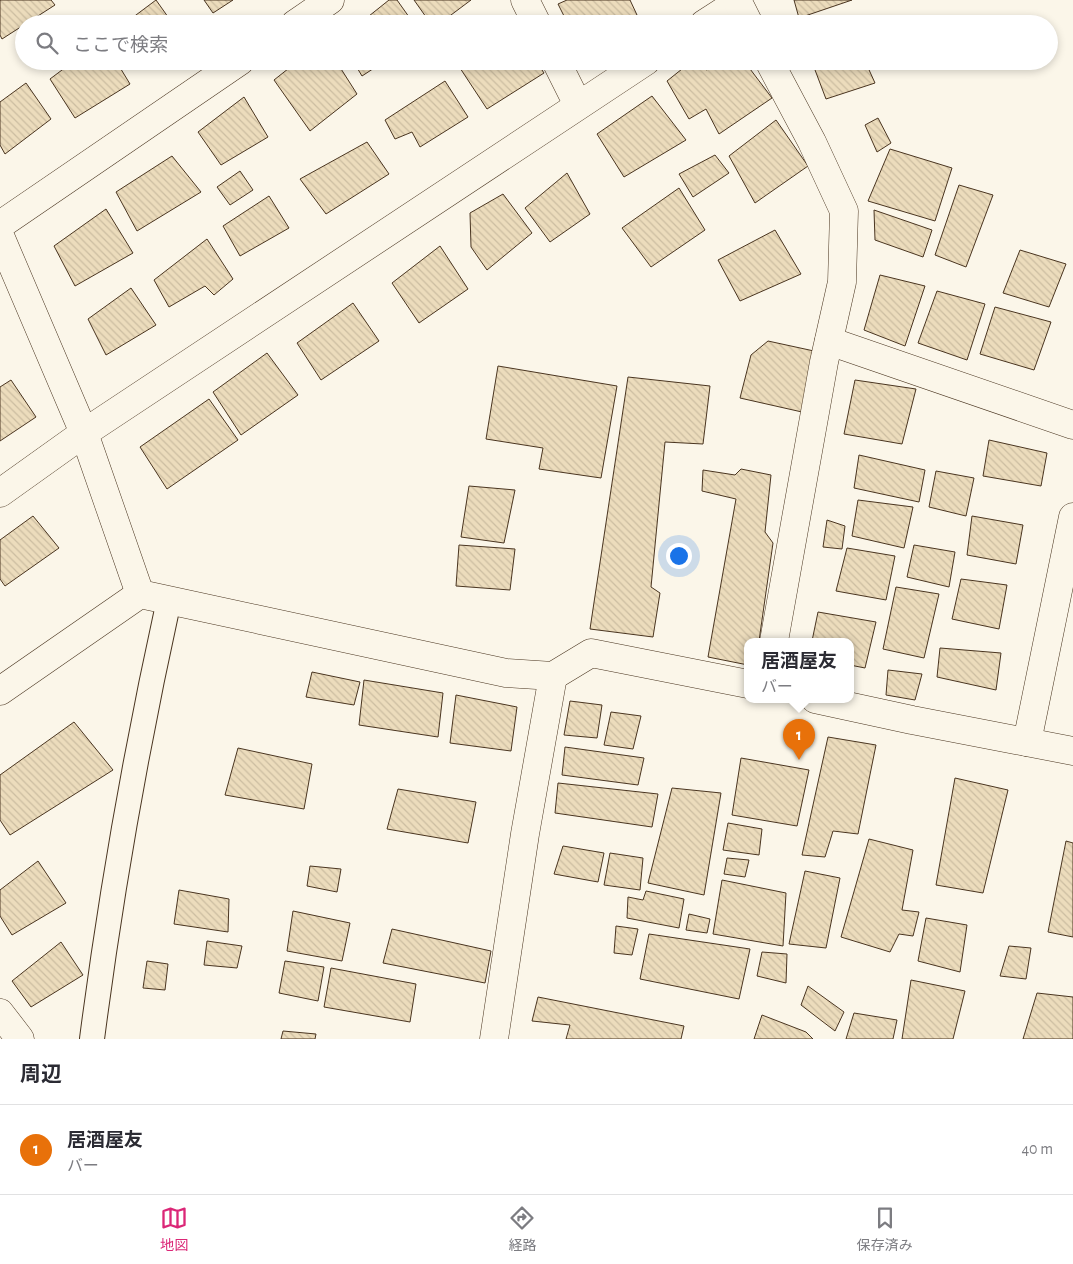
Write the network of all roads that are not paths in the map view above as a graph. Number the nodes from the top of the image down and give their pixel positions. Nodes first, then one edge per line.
1 (330, 0) edge
2 (525, 0) edge
3 (741, 9) edge
4 (308, 15) edge
5 (532, 15) edge
6 (726, 15) edge
7 (227, 70) edge
8 (560, 70) edge
9 (632, 70) edge
10 (774, 70) edge
11 (578, 105) junction
12 (0, 226) edge
13 (0, 236) edge
14 (829, 341) junction
15 (1073, 425) edge
16 (84, 433) junction
17 (0, 493) edge
18 (1073, 517) edge
19 (140, 594) junction
20 (170, 600) junction
21 (775, 638) edge
22 (553, 676) junction
23 (744, 683) edge
24 (0, 691) edge
25 (835, 703) edge
26 (1027, 742) junction
27 (1073, 751) edge
28 (0, 1013) edge
29 (20, 1039) edge
30 (92, 1039) edge
31 (494, 1039) edge

1 - 4 street
2 - 5 street
3 - 6 street
7 - 12 street
8 - 11 street
9 - 11 street
10 - 14 street
11 - 16 street
13 - 16 street
14 - 15 street
14 - 21 street
16 - 17 street
16 - 19 street
18 - 26 street
19 - 20 street
19 - 24 street
20 - 22 street
20 - 30 street
22 - 23 street
22 - 31 street
25 - 26 street
26 - 27 street
28 - 29 street

